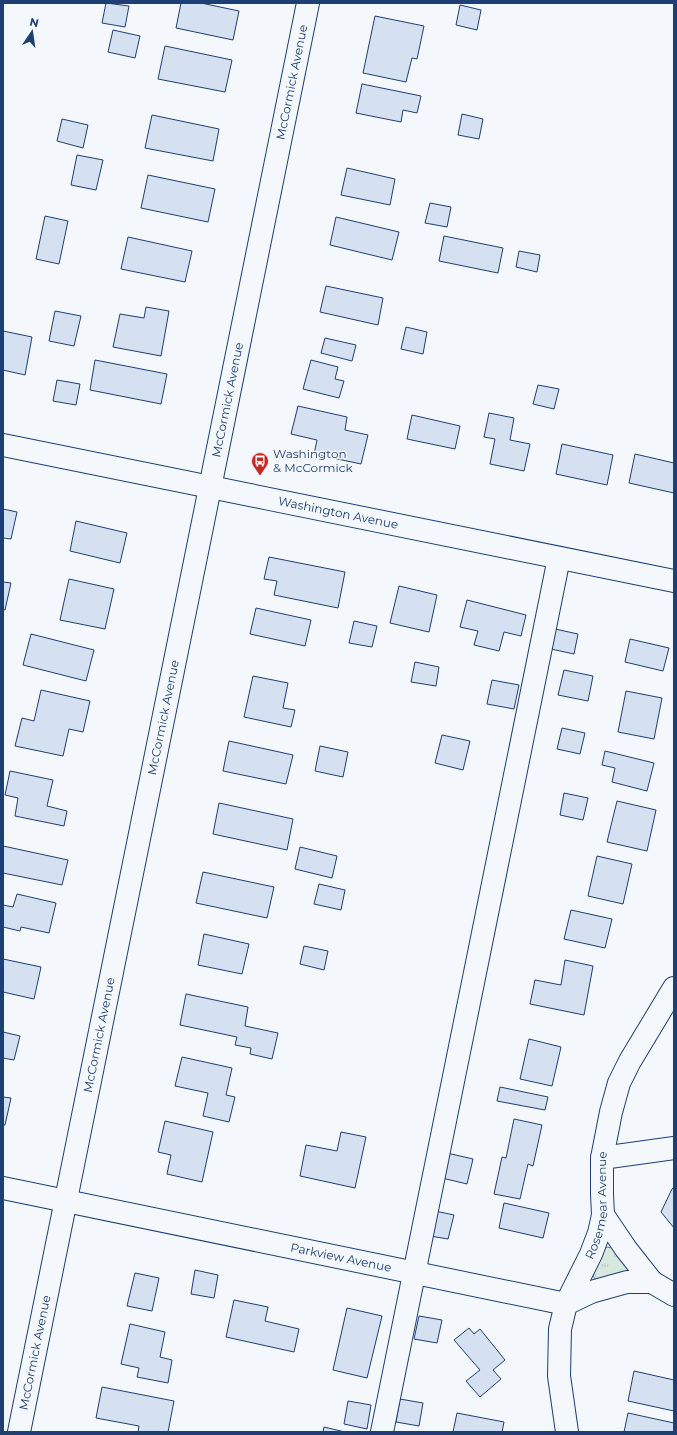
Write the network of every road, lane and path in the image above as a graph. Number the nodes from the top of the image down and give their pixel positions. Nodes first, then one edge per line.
1 (308, 3) edge
2 (3, 444) edge
3 (210, 487) junction
4 (559, 558) junction
5 (674, 581) edge
6 (674, 988) edge
7 (674, 1148) edge
8 (602, 1158) junction
9 (3, 1188) edge
10 (65, 1201) junction
11 (603, 1215) junction
12 (414, 1272) junction
13 (652, 1282) junction
14 (674, 1295) edge
15 (566, 1304) junction
16 (19, 1432) edge
17 (382, 1432) edge
18 (567, 1432) edge

1 - 3 street, McCormick Avenue
2 - 3 street, Washington Avenue
3 - 4 street, Washington Avenue
3 - 10 street, McCormick Avenue
4 - 5 street, Washington Avenue
4 - 12 street
6 - 8 street, Rosemear Avenue
7 - 8 street
8 - 11 street, Rosemear Avenue
9 - 10 street, Parkview Avenue
10 - 12 street, Parkview Avenue
10 - 16 street, McCormick Avenue
11 - 13 street
11 - 15 street, Rosemear Avenue
12 - 15 street, Parkview Avenue
12 - 17 street
13 - 14 street
13 - 15 street
15 - 18 street, Rosemear Avenue

